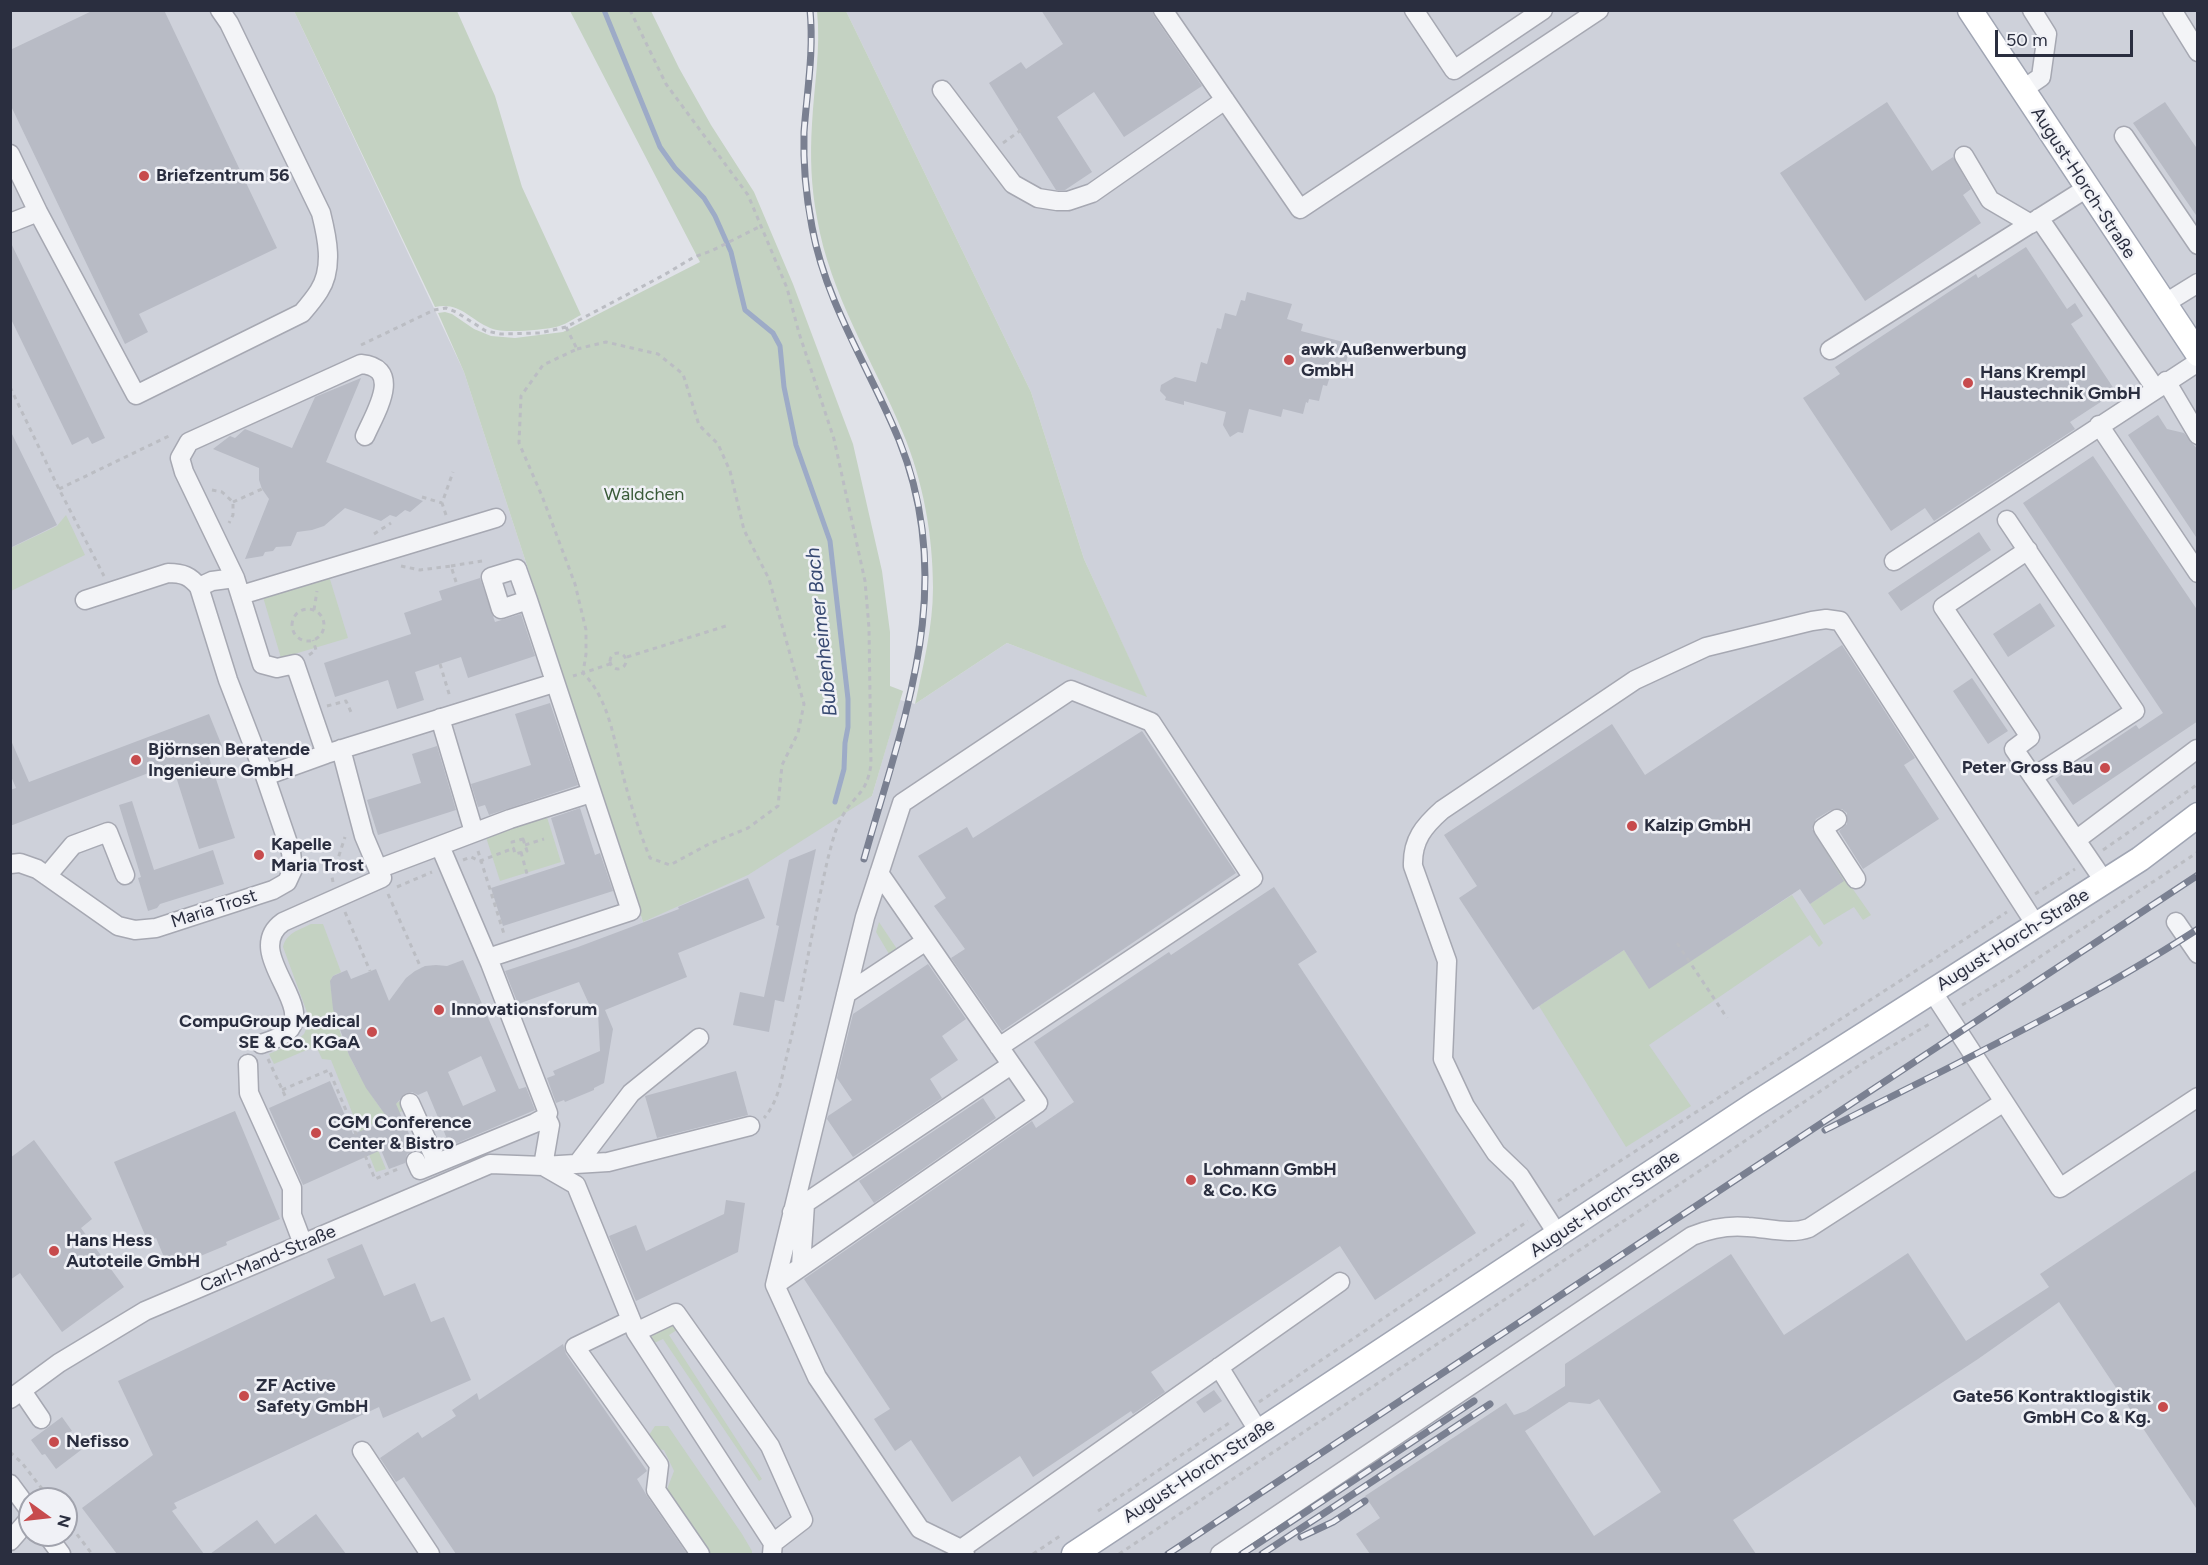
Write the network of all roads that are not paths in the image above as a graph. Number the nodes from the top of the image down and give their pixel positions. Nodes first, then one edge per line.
1 (220, 10) edge
2 (1163, 10) edge
3 (1414, 10) edge
4 (1543, 10) edge
5 (1599, 10) edge
6 (1970, 10) edge
7 (2032, 10) edge
8 (2172, 10) edge
9 (2198, 52) edge
10 (942, 90) dead end
11 (2022, 90) junction
12 (1224, 100) junction
13 (2124, 136) dead end
14 (10, 154) edge
15 (1964, 156) dead end
16 (2087, 188) junction
17 (38, 212) junction
18 (2035, 221) junction
19 (10, 223) edge
20 (2198, 245) edge
21 (2198, 283) edge
22 (2164, 304) junction
23 (1830, 350) dead end
24 (2198, 354) edge
25 (2198, 362) edge
26 (2161, 384) junction
27 (2099, 425) junction
28 (2198, 435) edge
29 (365, 436) dead end
30 (496, 518) dead end
31 (2007, 520) dead end
32 (2028, 550) junction
33 (1894, 561) dead end
34 (2198, 573) edge
35 (238, 586) junction
36 (199, 587) junction
37 (85, 600) dead end
38 (528, 600) dead end
39 (554, 683) junction
40 (447, 715) junction
41 (2197, 749) edge
42 (333, 752) junction
43 (265, 776) junction
44 (2033, 777) junction
45 (591, 793) junction
46 (2198, 815) edge
47 (1837, 819) dead end
48 (2198, 830) edge
49 (474, 832) junction
50 (2076, 840) junction
51 (440, 846) junction
52 (2140, 859) junction
53 (10, 864) edge
54 (378, 869) junction
55 (879, 873) junction
56 (125, 875) dead end
57 (47, 876) junction
58 (1856, 879) dead end
59 (2104, 882) junction
60 (2176, 922) dead end
61 (2036, 925) junction
62 (926, 941) junction
63 (2198, 954) edge
64 (488, 958) junction
65 (1932, 991) junction
66 (846, 994) junction
67 (699, 1038) dead end
68 (261, 1044) road end
69 (999, 1047) junction
70 (248, 1064) dead end
71 (1011, 1065) junction
72 (2198, 1097) edge
73 (2004, 1102) junction
74 (410, 1103) dead end
75 (546, 1117) junction
76 (750, 1126) road end
77 (416, 1161) road end
78 (437, 1163) junction
79 (578, 1163) junction
80 (543, 1166) junction
81 (798, 1208) junction
82 (1558, 1235) junction
83 (303, 1244) junction
84 (801, 1266) junction
85 (1340, 1282) dead end
86 (775, 1285) junction
87 (633, 1326) junction
88 (1219, 1366) junction
89 (16, 1395) edge
90 (41, 1419) dead end
91 (1259, 1432) junction
92 (362, 1451) dead end
93 (1068, 1545) edge
94 (772, 1549) edge
95 (963, 1552) edge
96 (430, 1554) edge
97 (700, 1554) edge
98 (1220, 1554) edge

1 - 17 street
2 - 12 street
3 - 4 street
5 - 12 street
6 - 11 main road, August-Horch-Straße
7 - 11 street
8 - 9 street
10 - 12 street
11 - 16 main road, August-Horch-Straße
13 - 20 street
14 - 17 street
15 - 18 street
16 - 18 street
16 - 22 main road, August-Horch-Straße
17 - 19 street
18 - 23 street
18 - 26 street
21 - 22 street
22 - 24 main road, August-Horch-Straße
25 - 26 street
26 - 27 street
26 - 28 street
27 - 33 street
27 - 34 street
29 - 35 street
30 - 35 street
31 - 32 street
32 - 44 street
32 - 44 street
35 - 36 street
35 - 42 street
36 - 37 street
36 - 43 street, Maria Trost
38 - 39 street
39 - 40 street
39 - 45 street
40 - 42 street
40 - 49 street
41 - 50 street
42 - 43 street
42 - 54 street
43 - 57 street, Maria Trost
44 - 50 street
45 - 49 street
45 - 64 street
46 - 52 main road, August-Horch-Straße
47 - 58 street
48 - 52 main road, August-Horch-Straße
49 - 51 street
50 - 59 street
51 - 54 street
51 - 64 street
52 - 59 main road, August-Horch-Straße
53 - 57 street, Maria Trost
54 - 68 street
55 - 62 street
55 - 66 street
55 - 69 street
56 - 57 street
59 - 61 main road, August-Horch-Straße
60 - 63 street
61 - 65 main road, August-Horch-Straße
61 - 82 street
62 - 66 street
62 - 69 street
64 - 75 street
65 - 73 street
65 - 82 main road, August-Horch-Straße
66 - 81 street
67 - 79 street
69 - 71 street
70 - 83 street
71 - 81 street
71 - 84 street
72 - 73 street
73 - 98 street
74 - 78 street
75 - 78 street
75 - 80 street
76 - 79 street, Carl-Mand-Straße
77 - 78 street
79 - 80 street, Carl-Mand-Straße
80 - 83 street, Carl-Mand-Straße
80 - 87 street
81 - 84 street
81 - 86 street
82 - 91 main road, August-Horch-Straße
83 - 89 street, Carl-Mand-Straße
84 - 86 street
85 - 88 street
86 - 95 street
87 - 94 street
87 - 94 street
87 - 97 street
88 - 91 street
88 - 95 street
89 - 90 street
91 - 93 main road, August-Horch-Straße
92 - 96 street

